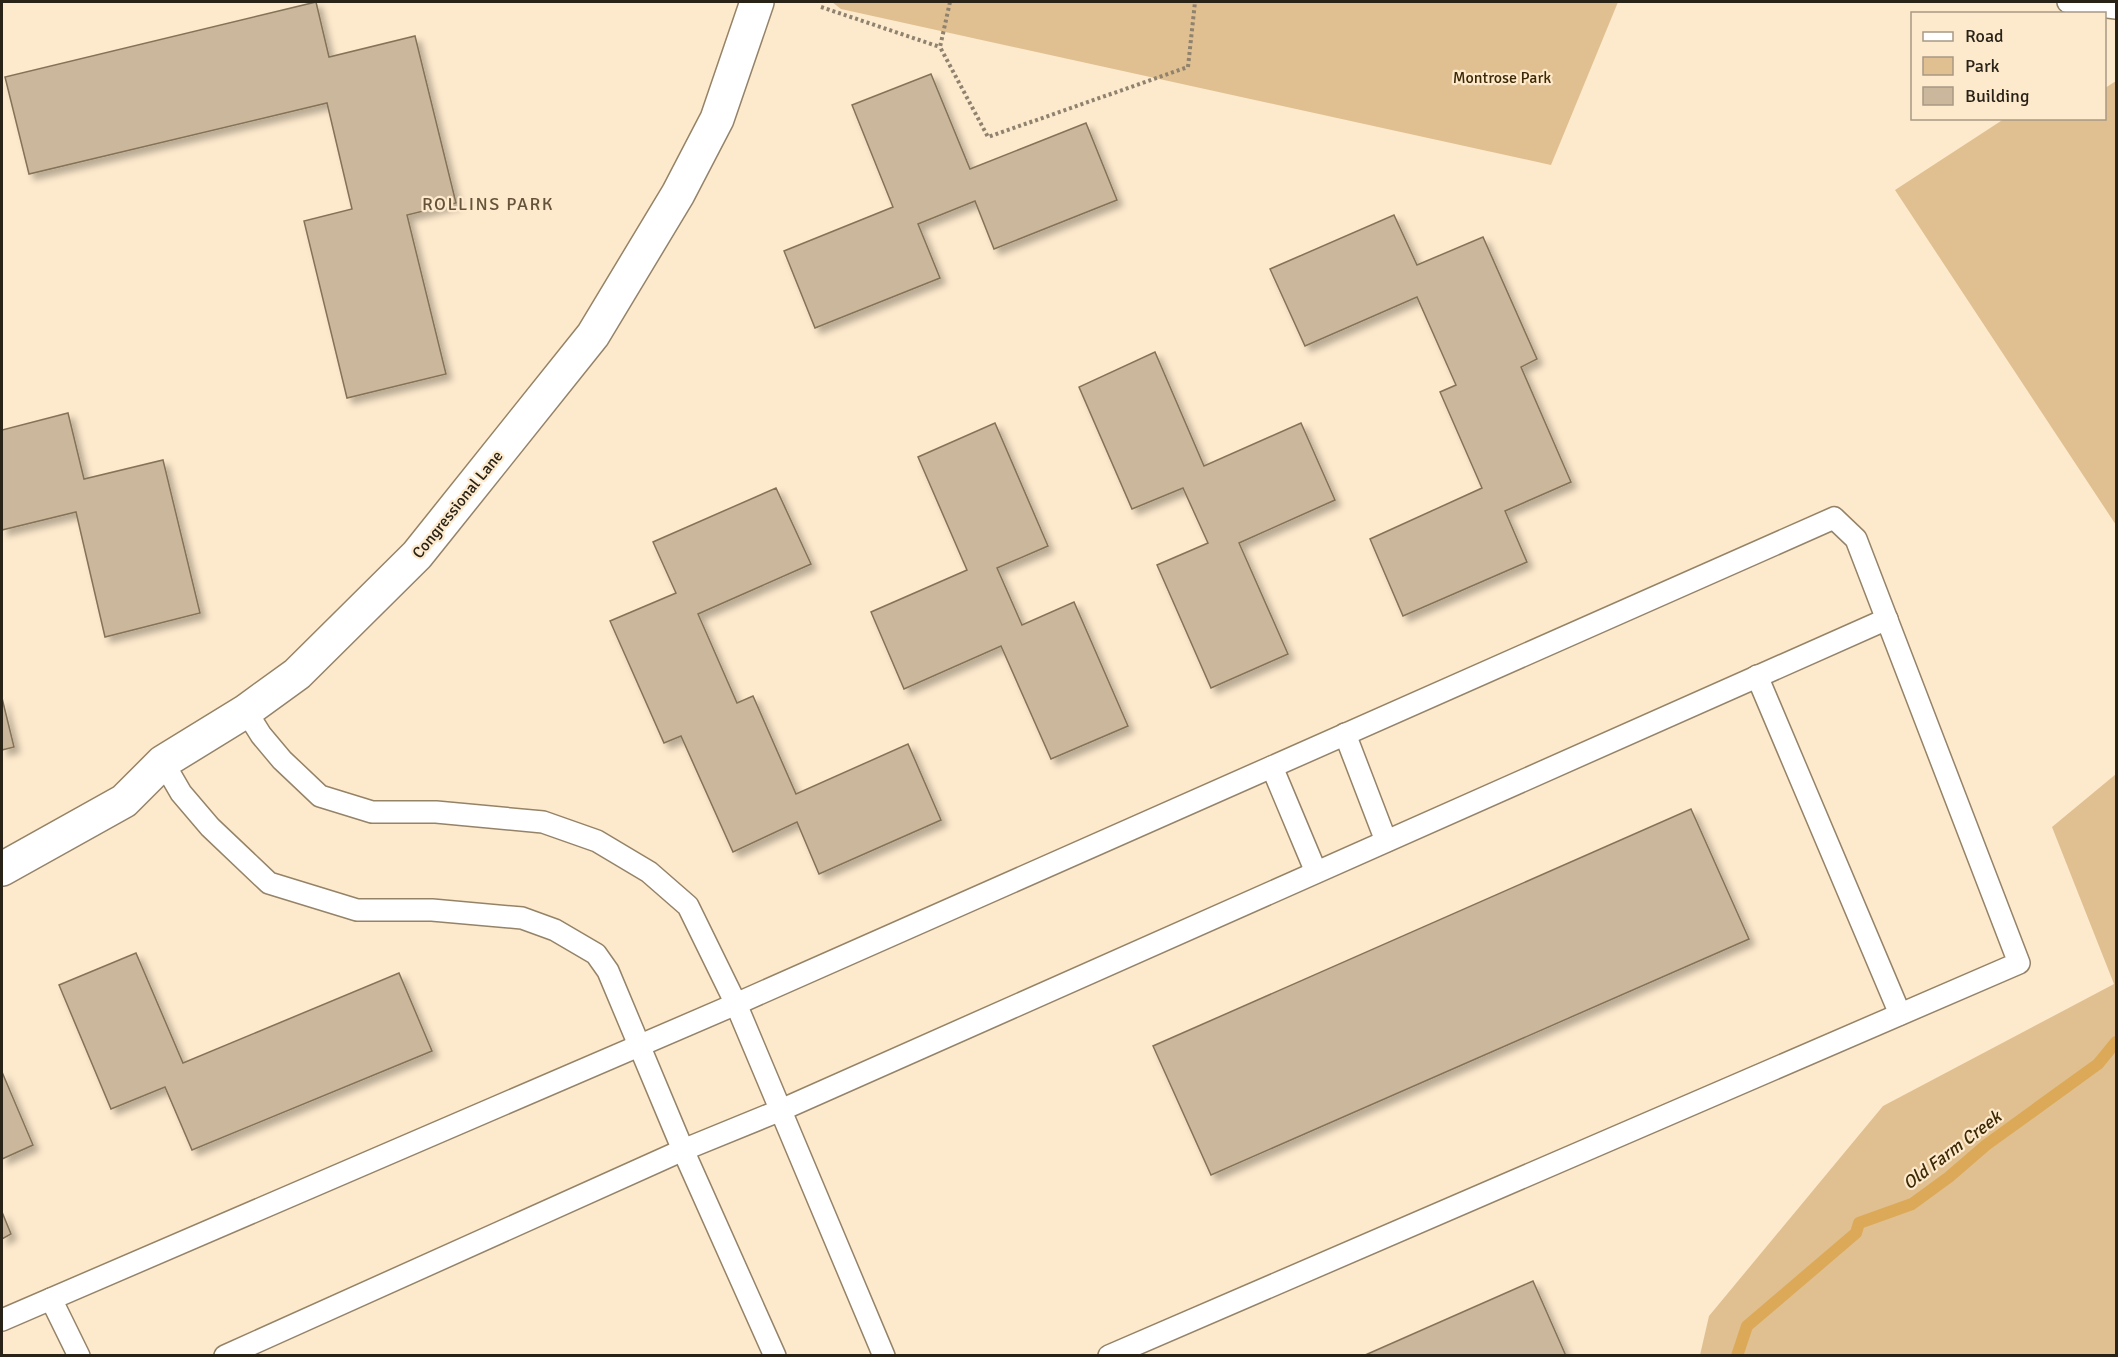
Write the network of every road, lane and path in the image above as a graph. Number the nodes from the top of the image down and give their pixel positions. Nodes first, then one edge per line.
1 (757, 2) edge
2 (951, 2) edge
3 (1196, 2) edge
4 (2068, 2) edge
5 (821, 7) dead end
6 (2116, 8) edge
7 (940, 47) junction
8 (1887, 619) junction
9 (1757, 676) junction
10 (246, 711) junction
11 (1345, 734) junction
12 (163, 762) junction
13 (1272, 766) junction
14 (1386, 841) junction
15 (2, 869) edge
16 (1317, 872) junction
17 (736, 1004) junction
18 (1900, 1014) junction
19 (640, 1045) junction
20 (781, 1110) junction
21 (683, 1150) junction
22 (51, 1299) junction
23 (2, 1320) edge
24 (79, 1356) edge
25 (225, 1356) edge
26 (775, 1356) edge
27 (884, 1356) edge
28 (1109, 1356) edge

1 - 10 street, Congressional Lane
2 - 7 path
3 - 7 path
4 - 6 lane
5 - 7 path
8 - 9 lane
8 - 11 lane
8 - 18 lane
9 - 14 lane
9 - 18 lane
10 - 12 street, Congressional Lane
10 - 17 lane
11 - 13 lane
11 - 14 lane
12 - 15 street, Congressional Lane
12 - 19 lane
13 - 16 lane
13 - 17 lane
14 - 16 lane
16 - 20 lane
17 - 19 lane
17 - 20 lane
18 - 28 lane
19 - 21 lane
19 - 22 lane
20 - 21 lane
20 - 27 lane
21 - 25 lane
21 - 26 lane
22 - 23 lane
22 - 24 lane

